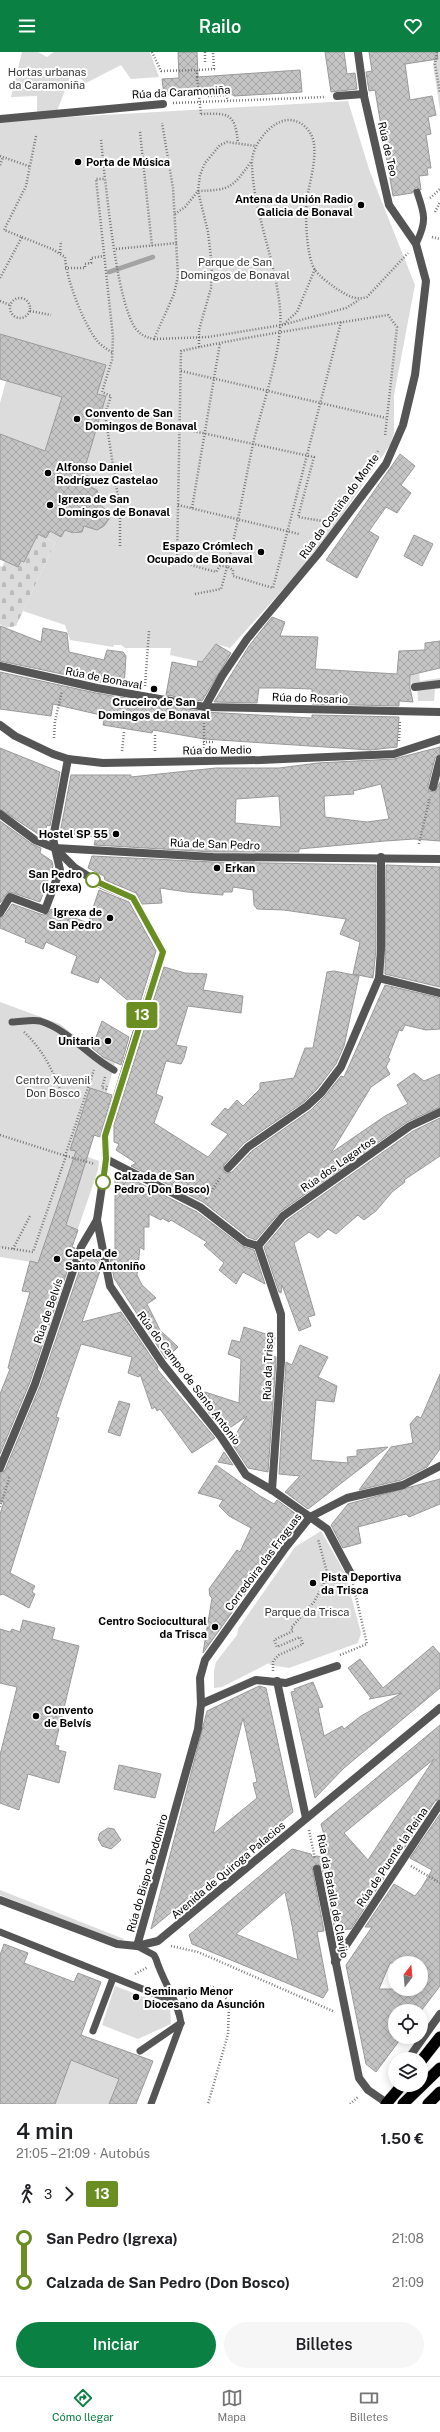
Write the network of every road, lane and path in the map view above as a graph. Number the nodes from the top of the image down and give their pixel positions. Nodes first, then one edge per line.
1 (152, 52) edge
2 (205, 52) edge
3 (213, 52) edge
4 (358, 52) edge
5 (438, 52) edge
6 (205, 62) dead end
7 (197, 70) junction
8 (440, 93) edge
9 (364, 94) junction
10 (208, 96) dead end
11 (337, 96) joint
12 (228, 101) junction
13 (163, 104) joint
14 (0, 118) edge
15 (162, 123) dead end
16 (140, 132) dead end
17 (36, 136) dead end
18 (101, 140) dead end
19 (238, 143) junction
20 (256, 146) junction
21 (1, 157) edge
22 (252, 161) junction
23 (0, 165) edge
24 (31, 167) junction
25 (105, 179) junction
26 (440, 189) edge
27 (198, 191) junction
28 (417, 192) dead end
29 (430, 198) dead end
30 (175, 215) junction
31 (22, 237) junction
32 (432, 237) dead end
33 (440, 239) edge
34 (61, 241) dead end
35 (177, 243) junction
36 (416, 244) junction
37 (152, 246) junction
38 (116, 249) junction
39 (410, 251) dead end
40 (60, 253) junction
41 (104, 256) junction
42 (66, 268) junction
43 (315, 269) junction
44 (0, 278) edge
45 (360, 300) junction
46 (0, 301) edge
47 (10, 305) junction
48 (30, 311) junction
49 (51, 316) dead end
50 (342, 322) junction
51 (282, 326) junction
52 (280, 334) junction
53 (199, 338) junction
54 (154, 339) junction
55 (220, 343) junction
56 (199, 347) junction
57 (113, 353) junction
58 (180, 370) junction
59 (214, 378) junction
60 (266, 390) junction
61 (321, 403) junction
62 (386, 418) junction
63 (179, 428) junction
64 (205, 433) junction
65 (384, 442) dead end
66 (253, 444) junction
67 (380, 448) dead end
68 (307, 456) junction
69 (358, 479) dead end
70 (178, 505) junction
71 (192, 508) junction
72 (333, 516) dead end
73 (239, 519) junction
74 (289, 531) junction
75 (299, 534) dead end
76 (120, 546) dead end
77 (227, 566) junction
78 (195, 594) dead end
79 (149, 631) dead end
80 (0, 666) edge
81 (440, 684) edge
82 (63, 685) dead end
83 (415, 687) dead end
84 (145, 692) dead end
85 (205, 707) junction
86 (440, 712) edge
87 (400, 720) dead end
88 (0, 725) edge
89 (124, 732) dead end
90 (154, 735) dead end
91 (54, 738) dead end
92 (440, 739) edge
93 (203, 742) junction
94 (214, 742) dead end
95 (398, 744) dead end
96 (122, 751) dead end
97 (204, 751) dead end
98 (155, 752) dead end
99 (68, 759) junction
100 (440, 759) edge
101 (433, 787) joint
102 (0, 814) edge
103 (419, 844) dead end
104 (55, 848) junction
105 (381, 857) junction
106 (440, 859) edge
107 (0, 913) edge
108 (379, 978) junction
109 (440, 993) edge
110 (12, 1022) joint
111 (96, 1066) dead end
112 (114, 1070) dead end
113 (60, 1089) dead end
114 (440, 1112) edge
115 (0, 1135) edge
116 (66, 1156) junction
117 (106, 1159) junction
118 (98, 1164) dead end
119 (228, 1168) joint
120 (200, 1207) junction
121 (30, 1216) dead end
122 (97, 1220) junction
123 (258, 1246) junction
124 (0, 1247) edge
125 (13, 1249) junction
126 (0, 1445) edge
127 (8, 1449) junction
128 (440, 1466) edge
129 (0, 1468) edge
130 (272, 1490) junction
131 (310, 1517) junction
132 (319, 1545) dead end
133 (351, 1574) joint
134 (367, 1644) dead end
135 (337, 1666) dead end
136 (272, 1668) dead end
137 (277, 1681) junction
138 (201, 1704) junction
139 (440, 1708) edge
140 (440, 1804) edge
141 (306, 1818) junction
142 (402, 1860) junction
143 (317, 1869) joint
144 (440, 1883) edge
145 (0, 1900) edge
146 (0, 1932) edge
147 (137, 1946) junction
148 (164, 1947) dead end
149 (335, 1962) junction
150 (113, 1978) junction
151 (175, 2002) junction
152 (179, 2011) junction
153 (440, 2014) edge
154 (346, 2017) junction
155 (181, 2023) junction
156 (93, 2031) dead end
157 (440, 2037) edge
158 (140, 2051) dead end
159 (413, 2052) edge
160 (428, 2052) edge
161 (440, 2068) edge
162 (392, 2092) edge
163 (396, 2092) edge
164 (440, 2092) edge
165 (387, 2103) edge
166 (151, 2104) edge
167 (208, 2104) edge
168 (403, 2104) edge
169 (428, 2104) edge

1 - 7 path
2 - 6 path
3 - 7 path
4 - 9 street, Rúa de Teo
5 - 8 path
7 - 19 path, bridge
9 - 11 street
9 - 36 street, Rúa de Teo
10 - 12 path
11 - 12 path, Rúa da Caramoniña
12 - 13 path, Rúa da Caramoniña
13 - 14 street, Rúa da Caramoniña
15 - 30 path
16 - 37 path
17 - 24 path
18 - 25 path
19 - 20 path
19 - 27 path
20 - 22 path
20 - 43 path
21 - 23 path
21 - 24 path
22 - 27 path
22 - 51 path
24 - 31 path
25 - 38 path
25 - 41 path
26 - 29 path
27 - 30 path
27 - 53 path
28 - 36 lane
30 - 35 path
31 - 40 path
31 - 44 path
32 - 33 path
34 - 40 path
35 - 37 path
35 - 54 path
36 - 85 street, Rúa da Costiña do Monte
37 - 38 path
38 - 54 path
39 - 45 path
40 - 42 path
41 - 42 path
41 - 57 path
42 - 57 path
43 - 45 path
43 - 51 path
45 - 51 path
46 - 47 path
47 - 48 path
47 - 48 path
48 - 49 path
50 - 52 path
50 - 61 path
50 - 62 path
51 - 52 path
51 - 53 path
52 - 55 path
52 - 60 path
53 - 54 path
53 - 56 path
55 - 56 path
55 - 59 path
56 - 58 path
57 - 76 path
58 - 59 path
58 - 63 path
59 - 60 path
59 - 64 path
60 - 61 path
60 - 66 path
61 - 62 path
61 - 68 path
62 - 65 path
63 - 64 path
63 - 70 path
64 - 66 path
64 - 71 path
66 - 68 path
66 - 73 path
67 - 69 path
68 - 72 path
68 - 74 path
70 - 71 path
70 - 77 path
71 - 73 path
73 - 74 path
73 - 77 path
74 - 75 path
74 - 77 path
77 - 78 path
79 - 84 path
80 - 85 street, Rúa de Bonaval
81 - 83 street
82 - 91 path
85 - 86 street, Rúa do Rosario
85 - 93 path
87 - 95 path
88 - 99 street, Rúa do Medio
89 - 96 path
90 - 98 path
92 - 99 street, Rúa do Medio
93 - 94 path
93 - 97 path
99 - 104 street
100 - 101 street
101 - 103 path
102 - 104 street, Rúa de San Pedro
104 - 105 street, Rúa de San Pedro
104 - 107 street
104 - 117 street, Rúa de Belvís
105 - 106 street, Rúa de San Pedro
105 - 108 street
108 - 109 street
108 - 119 street
110 - 112 lane
110 - 113 path
111 - 116 path
114 - 123 street, Rúa dos Lagartos
115 - 116 path
116 - 118 path
116 - 125 path
117 - 120 street
117 - 122 street, Rúa de Belvís
119 - 120 path
120 - 123 street
121 - 125 path
122 - 127 street, Rúa de Belvís
122 - 130 street, Rúa do Campo de Santo Antonio
123 - 130 street, Rúa da Trisca
124 - 125 path
126 - 127 street
127 - 129 street, Rúa de Belvís
128 - 131 street, Corredoira das Fraguas
130 - 131 street, Rúa do Campo de Santo Antonio
131 - 133 street, Rúa do Campo de Santo Antonio
131 - 138 street, Corredoira das Fraguas
132 - 136 path
133 - 134 path
135 - 137 street
137 - 138 street
137 - 141 street
138 - 147 street, Rúa do Bispo Teodomiro
139 - 141 street, Avenida de Quiroga Palacios
140 - 142 street, Rúa de Puente la Reina
141 - 143 path, Rúa da Batalla de Clavijo
141 - 147 street, Avenida de Quiroga Palacios
142 - 144 path
142 - 149 street, Rúa de Puente la Reina
143 - 149 street, Rúa da Batalla de Clavijo
145 - 147 street, Avenida de Quiroga Palacios
146 - 150 lane
147 - 151 lane
148 - 154 path
149 - 154 street, Rúa da Batalla de Clavijo
150 - 151 lane
150 - 156 lane
151 - 152 lane
152 - 155 lane
152 - 167 path
153 - 159 street
154 - 165 street, Rúa da Batalla de Clavijo
155 - 158 lane
155 - 166 lane
157 - 160 highway
161 - 168 highway
162 - 165 street
163 - 165 highway
164 - 169 highway

